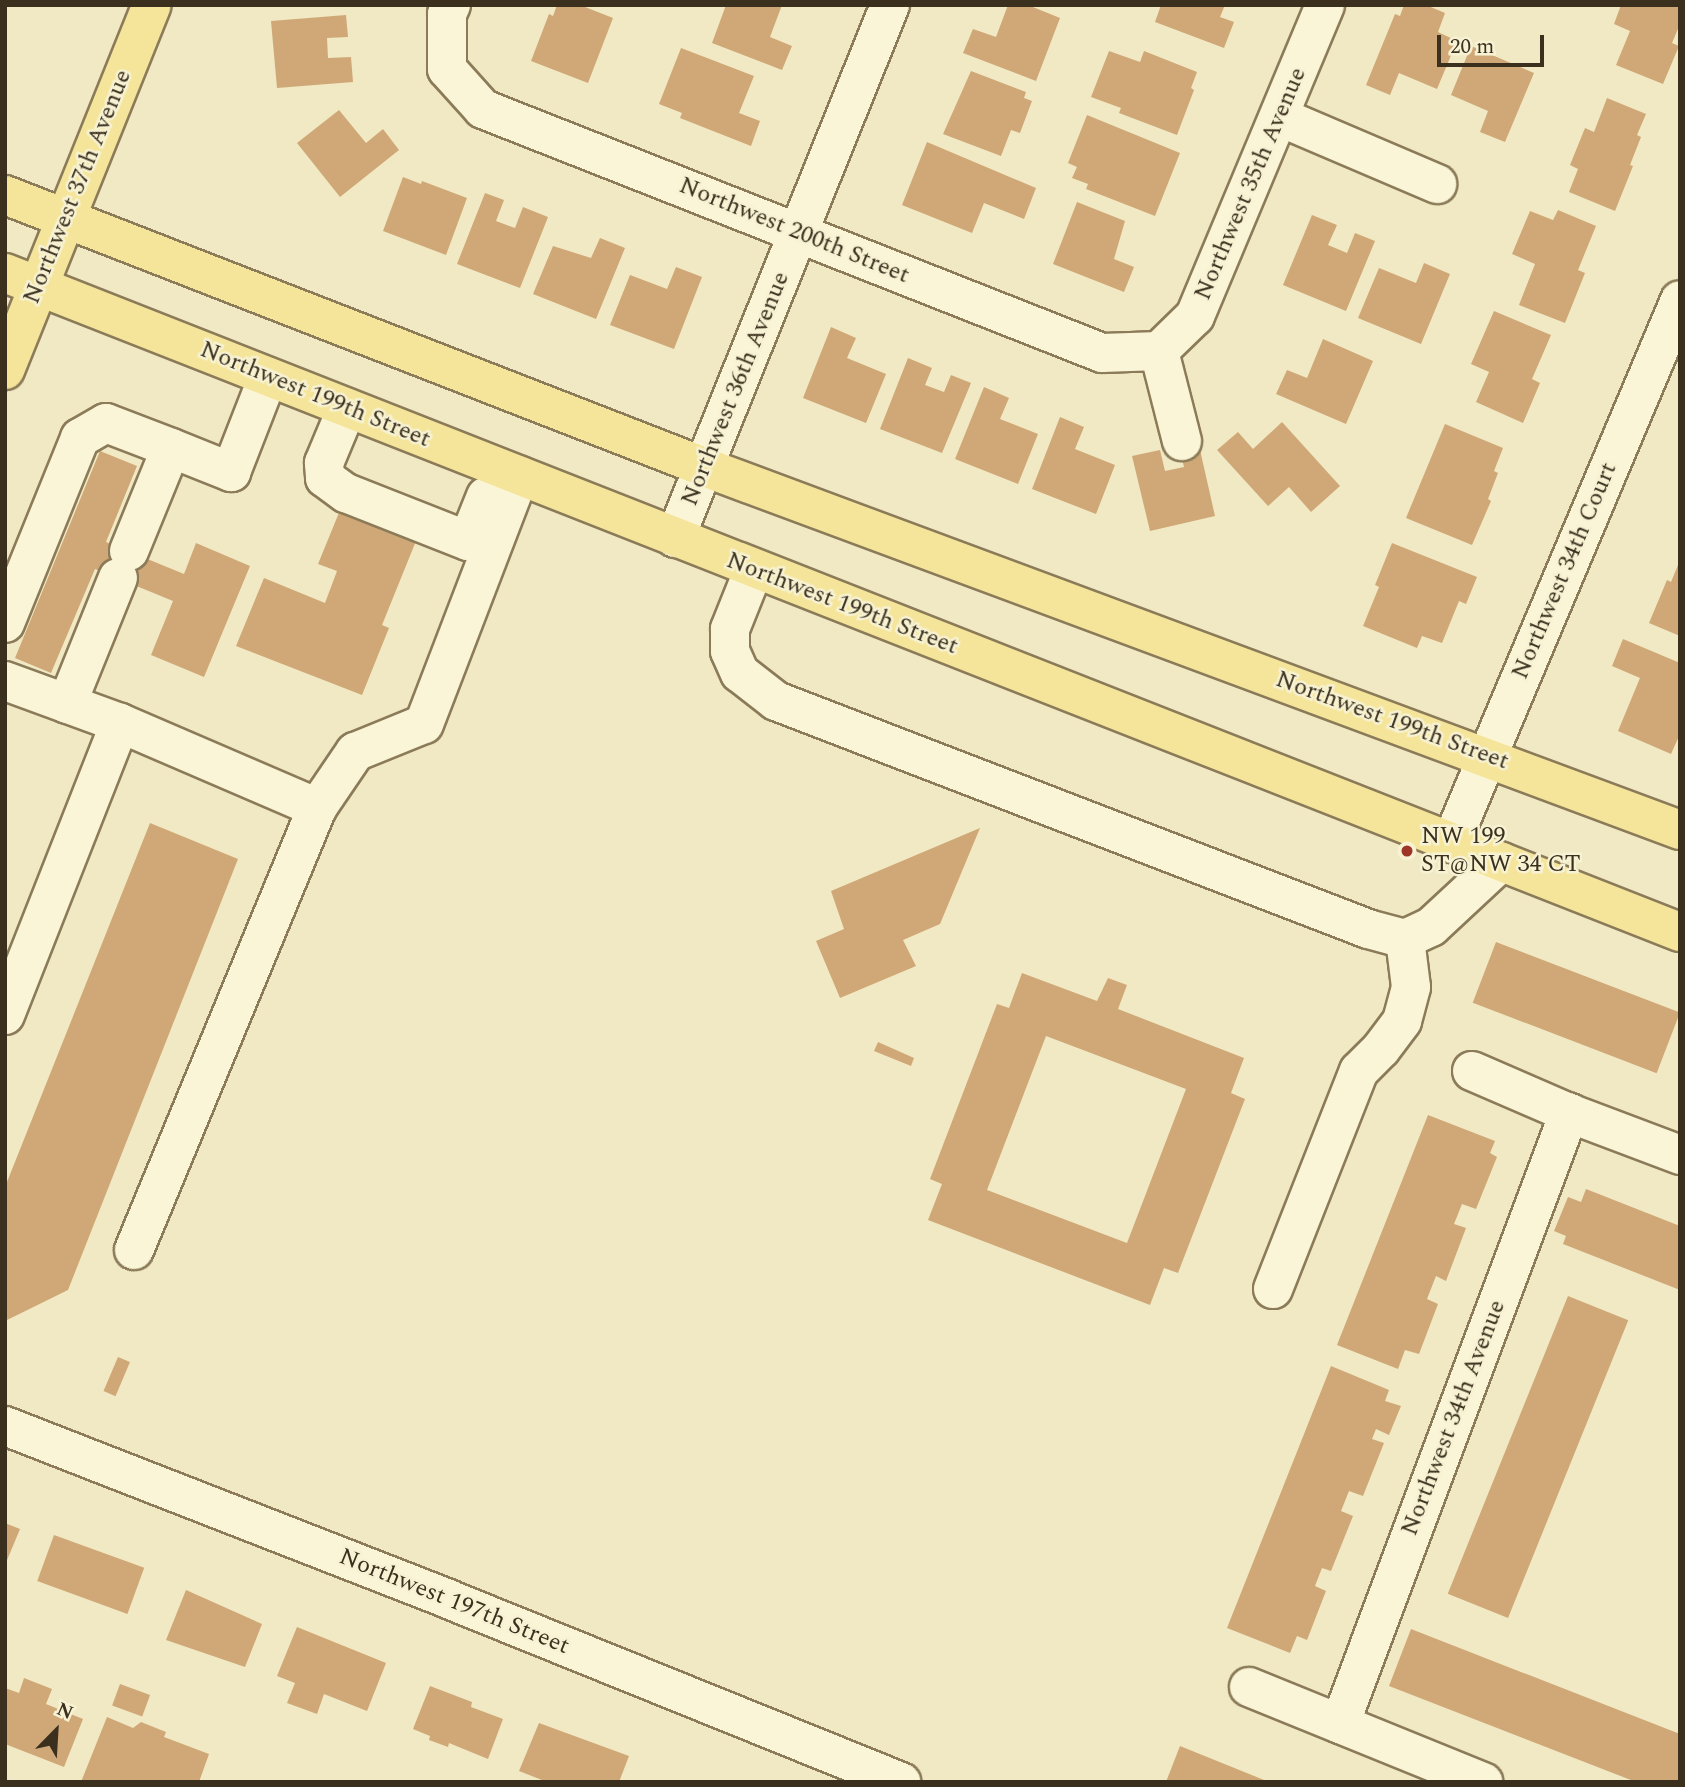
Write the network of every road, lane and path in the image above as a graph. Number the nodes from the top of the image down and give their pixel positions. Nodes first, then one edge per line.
1 (152, 5) edge
2 (451, 5) edge
3 (890, 5) edge
4 (1325, 5) edge
5 (1280, 117) junction
6 (1437, 184) dead end
7 (5, 195) edge
8 (65, 219) junction
9 (799, 233) junction
10 (22, 279) edge
11 (1680, 300) edge
12 (1159, 351) junction
13 (5, 370) edge
14 (268, 377) junction
15 (347, 408) junction
16 (1182, 441) dead end
17 (171, 448) junction
18 (704, 467) junction
19 (508, 472) junction
20 (675, 538) junction
21 (754, 569) junction
22 (5, 623) edge
23 (5, 682) edge
24 (67, 704) junction
25 (120, 723) junction
26 (1487, 756) junction
27 (317, 808) junction
28 (1680, 830) edge
29 (1451, 843) junction
30 (1501, 862) junction
31 (1680, 932) edge
32 (1405, 939) junction
33 (5, 1015) edge
34 (1472, 1070) dead end
35 (1569, 1113) junction
36 (1680, 1155) edge
37 (134, 1250) dead end
38 (1273, 1289) dead end
39 (5, 1426) edge
40 (1249, 1687) dead end
41 (1340, 1724) junction
42 (901, 1782) edge
43 (1483, 1782) edge

1 - 8 main road, Northwest 37th Avenue
2 - 9 street, Northwest 200th Street
3 - 9 street, Northwest 36th Avenue
4 - 5 street, Northwest 35th Avenue
5 - 6 street
5 - 12 street, Northwest 35th Avenue
7 - 8 main road, Northwest 199th Street
8 - 10 main road, Northwest 37th Avenue
8 - 18 main road, Northwest 199th Street
9 - 12 street, Northwest 200th Street
9 - 18 street, Northwest 36th Avenue
10 - 13 main road, Northwest 37th Avenue
10 - 14 main road, Northwest 199th Street
11 - 26 street, Northwest 34th Court
12 - 16 street
14 - 15 main road, Northwest 199th Street
14 - 17 street
15 - 19 main road, Northwest 199th Street
15 - 19 street
17 - 22 street
17 - 24 street
18 - 20 street, Northwest 36th Avenue
18 - 26 main road, Northwest 199th Street
19 - 20 main road, Northwest 199th Street
19 - 27 street
20 - 21 main road, Northwest 199th Street
21 - 29 main road, Northwest 199th Street
21 - 32 street
23 - 24 street
24 - 25 street
25 - 27 street
25 - 33 street
26 - 28 main road, Northwest 199th Street
26 - 29 street, Northwest 34th Court
27 - 37 street
29 - 30 main road, Northwest 199th Street
30 - 31 main road, Northwest 199th Street
30 - 32 street
32 - 38 street
34 - 35 street
35 - 36 street
35 - 41 street, Northwest 34th Avenue
39 - 42 street, Northwest 197th Street
40 - 41 street
41 - 43 street

